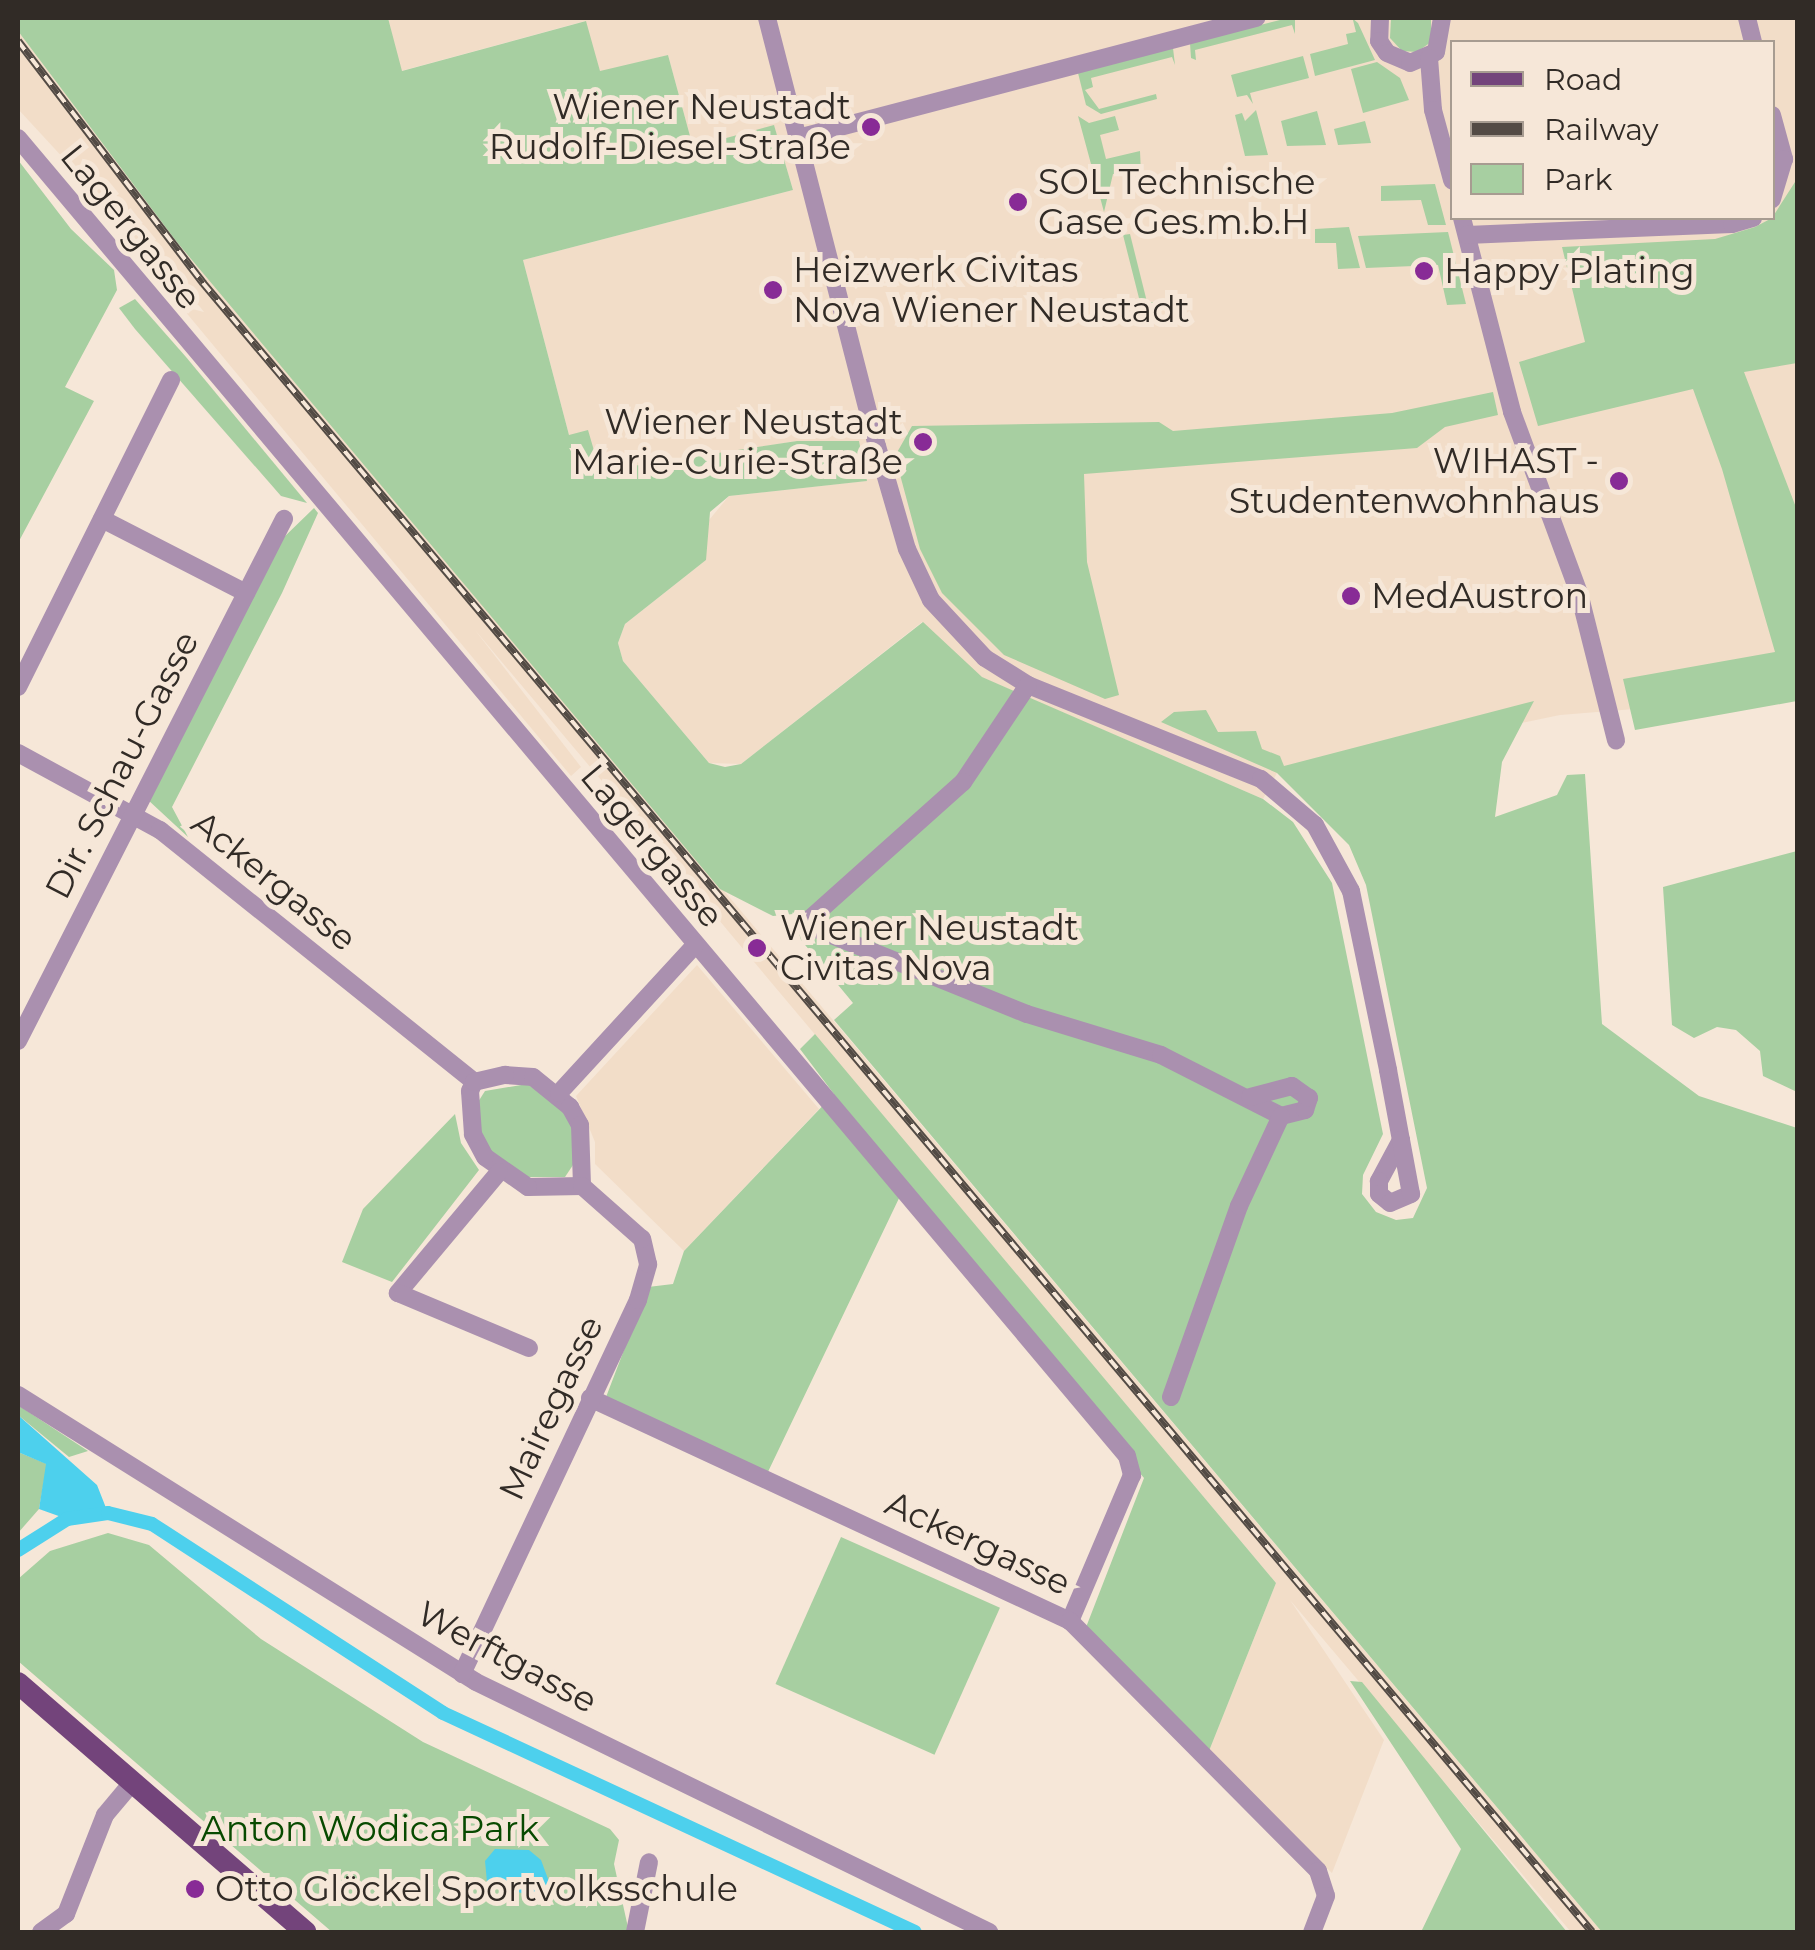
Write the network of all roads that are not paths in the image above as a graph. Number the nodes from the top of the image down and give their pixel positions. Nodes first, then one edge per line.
1 (767, 18) edge
2 (1257, 18) edge
3 (1380, 18) edge
4 (1447, 18) edge
5 (1419, 61) junction
6 (1775, 126) edge
7 (18, 138) edge
8 (798, 138) junction
9 (1450, 173) edge
10 (1775, 190) edge
11 (1747, 220) edge
12 (1465, 226) edge
13 (171, 380) dead end
14 (284, 518) dead end
15 (102, 520) junction
16 (246, 594) junction
17 (1028, 685) junction
18 (18, 687) edge
19 (1616, 740) dead end
20 (18, 752) edge
21 (134, 812) junction
22 (694, 946) junction
23 (19, 1035) edge
24 (474, 1082) junction
25 (559, 1093) junction
26 (1250, 1097) junction
27 (1281, 1116) junction
28 (1400, 1140) dead end
29 (499, 1172) junction
30 (582, 1186) junction
31 (529, 1348) dead end
32 (18, 1395) edge
33 (1171, 1397) dead end
34 (590, 1398) junction
35 (1070, 1621) junction
36 (462, 1674) junction
37 (18, 1683) edge
38 (130, 1785) junction
39 (649, 1862) dead end
40 (40, 1932) edge
41 (306, 1932) edge
42 (635, 1932) edge
43 (989, 1932) edge
44 (1312, 1932) edge

1 - 8 street
2 - 8 street
3 - 5 street
4 - 5 street
5 - 9 street
6 - 10 street
7 - 22 street, Lagergasse
8 - 17 street
11 - 12 street
12 - 19 street
13 - 15 street
14 - 16 street, Dir. Schau-Gasse
15 - 16 street
15 - 18 street
16 - 21 street, Dir. Schau-Gasse
17 - 26 street
17 - 28 street
20 - 21 street, Ackergasse
21 - 23 street, Dir. Schau-Gasse
21 - 24 street, Ackergasse
22 - 25 street
22 - 35 street, Lagergasse
24 - 25 street
24 - 29 street
25 - 30 street
26 - 27 street
26 - 27 street
27 - 33 street
29 - 30 street
29 - 31 street
30 - 34 street, Mairegasse
32 - 36 street, Werftgasse
34 - 35 street, Ackergasse
34 - 36 street, Mairegasse
35 - 44 street, Ackergasse
36 - 43 street, Werftgasse
37 - 38 main road
38 - 40 street
38 - 41 main road
39 - 42 street

